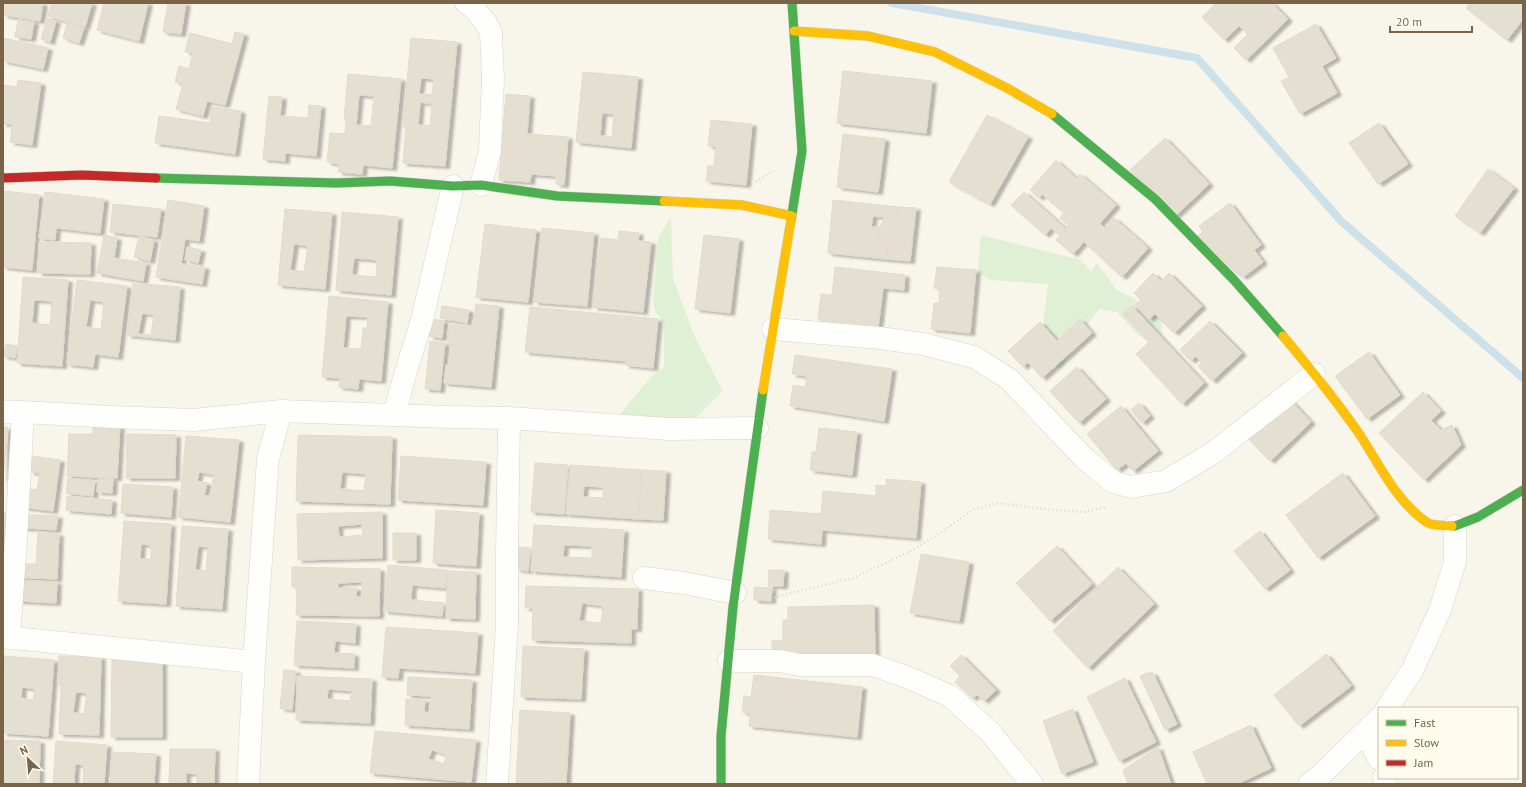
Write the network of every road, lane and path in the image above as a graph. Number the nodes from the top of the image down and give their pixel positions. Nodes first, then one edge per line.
1 (466, 3) edge
2 (792, 3) edge
3 (794, 31) junction
4 (801, 158) junction
5 (3, 178) edge
6 (481, 184) junction
7 (453, 186) junction
8 (722, 204) junction
9 (792, 216) junction
10 (773, 329) junction
11 (1314, 374) junction
12 (282, 411) junction
13 (13, 412) edge
14 (394, 415) junction
15 (509, 418) junction
16 (758, 428) junction
17 (1523, 490) edge
18 (1108, 506) dead end
19 (1455, 526) junction
20 (644, 578) dead end
21 (734, 600) junction
22 (6, 637) edge
23 (729, 661) junction
24 (254, 662) junction
25 (1388, 707) edge
26 (1372, 725) edge
27 (1378, 753) edge
28 (248, 784) edge
29 (497, 784) edge
30 (720, 784) edge
31 (1032, 784) edge
32 (1309, 784) edge

1 - 6 street
2 - 3 street
3 - 4 street
3 - 11 street
4 - 8 path
4 - 9 street
5 - 7 street
6 - 7 street
6 - 8 street
7 - 14 street
8 - 9 street
9 - 10 street
10 - 11 street
10 - 16 street
11 - 19 street
12 - 13 street
12 - 14 street
12 - 24 street
13 - 22 street
14 - 15 street
15 - 16 street
15 - 29 street
16 - 21 street
17 - 19 street
18 - 21 path
19 - 25 street
20 - 21 street
21 - 23 street
22 - 24 street
23 - 30 street
23 - 31 street
24 - 28 street
26 - 27 street
26 - 32 street

